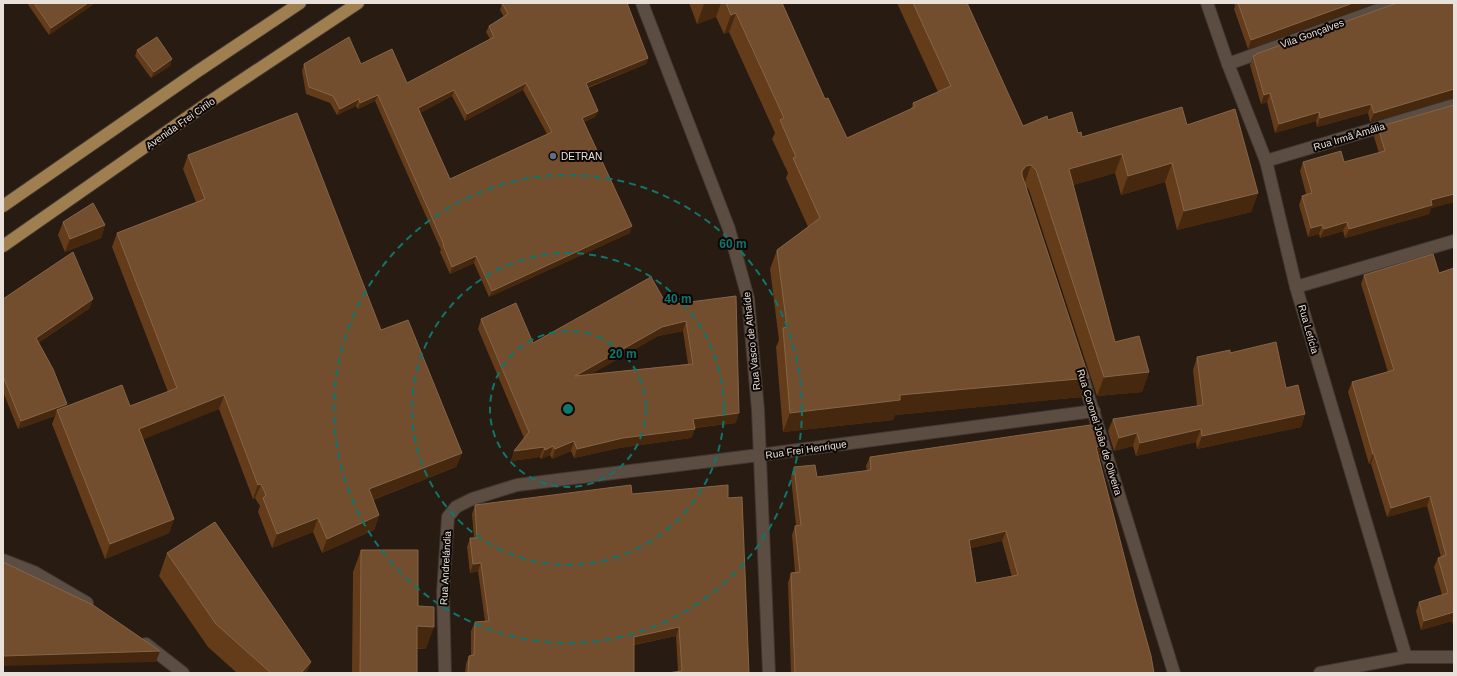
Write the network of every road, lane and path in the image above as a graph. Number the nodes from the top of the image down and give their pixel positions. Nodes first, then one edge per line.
1 (300, 3) edge
2 (358, 3) edge
3 (642, 3) edge
4 (1206, 3) edge
5 (1396, 3) edge
6 (1228, 64) junction
7 (1454, 105) edge
8 (1266, 161) junction
9 (3, 206) edge
10 (1454, 241) edge
11 (3, 246) edge
12 (1296, 287) junction
13 (1076, 358) edge
14 (1094, 411) junction
15 (759, 456) junction
16 (517, 485) joint
17 (3, 560) edge
18 (96, 609) edge
19 (137, 637) edge
20 (1406, 657) junction
21 (1454, 657) edge
22 (183, 673) edge
23 (445, 673) edge
24 (769, 673) edge
25 (1174, 673) edge
26 (1320, 673) edge

1 - 9 main road
2 - 11 main road, Avenida Frei Cirilo
3 - 15 street, Rua Vasco de Athaíde
4 - 6 street, Rua Letícia
5 - 6 street, Vila Gonçalves
6 - 8 street, Rua Letícia
7 - 8 street, Rua Irmã Amália
8 - 12 street, Rua Letícia
10 - 12 street
12 - 20 street, Rua Letícia
13 - 14 street, Rua Coronel João de Oliveira
14 - 15 street, Rua Frei Henrique
14 - 25 street, Rua Coronel João de Oliveira
15 - 16 street, Rua Frei Henrique
15 - 24 street, Rua Vasco de Athaíde
16 - 23 street, Rua Andrelándia
17 - 18 street
19 - 22 street
20 - 21 street
20 - 26 street

